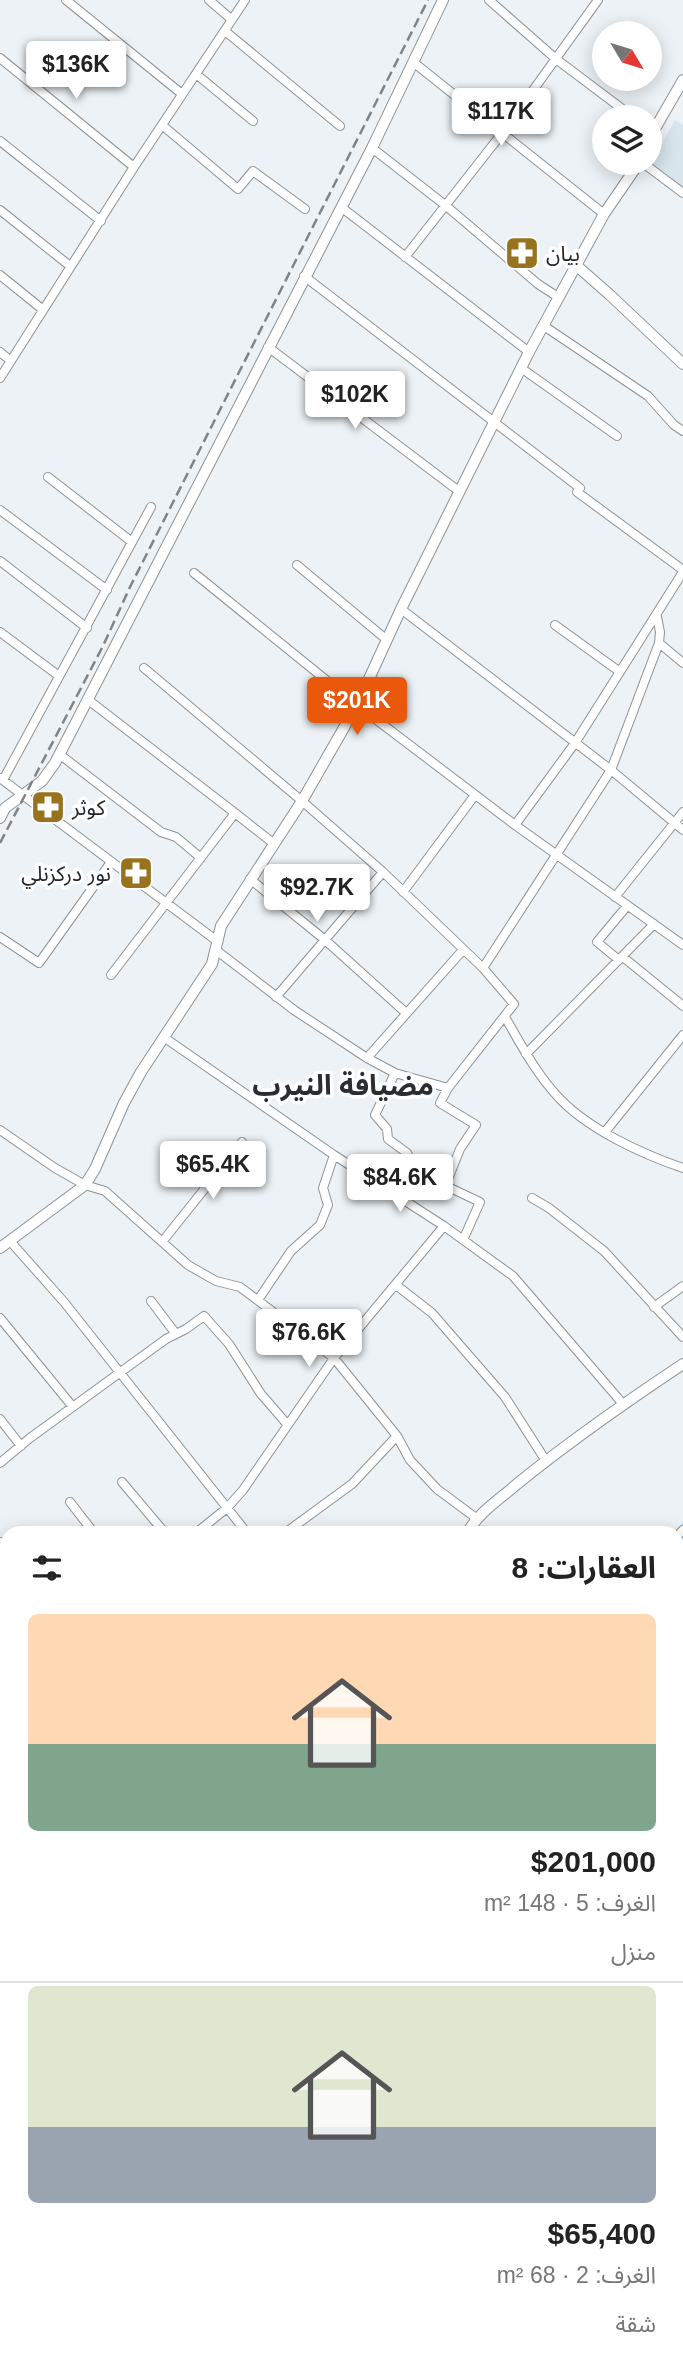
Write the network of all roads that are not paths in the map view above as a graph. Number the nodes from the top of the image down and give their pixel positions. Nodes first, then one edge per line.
1 (66, 0) edge
2 (209, 0) edge
3 (245, 0) edge
4 (443, 0) edge
5 (489, 0) edge
6 (598, 0) edge
7 (231, 19) junction
8 (225, 31) junction
9 (0, 58) edge
10 (556, 59) junction
11 (414, 62) junction
12 (195, 75) junction
13 (683, 80) edge
14 (182, 94) junction
15 (617, 105) edge
16 (662, 114) edge
17 (253, 121) dead end
18 (162, 125) junction
19 (340, 126) dead end
20 (503, 132) junction
21 (0, 141) edge
22 (372, 148) junction
23 (134, 167) junction
24 (632, 175) edge
25 (658, 175) edge
26 (683, 193) edge
27 (445, 205) junction
28 (341, 207) junction
29 (305, 209) dead end
30 (0, 210) edge
31 (604, 214) junction
32 (101, 222) junction
33 (405, 257) junction
34 (71, 265) junction
35 (577, 267) junction
36 (0, 275) edge
37 (304, 276) junction
38 (558, 297) junction
39 (42, 309) junction
40 (544, 326) junction
41 (268, 347) junction
42 (0, 352) edge
43 (529, 352) junction
44 (681, 358) edge
45 (11, 361) junction
46 (521, 368) junction
47 (0, 378) edge
48 (494, 421) junction
49 (683, 431) edge
50 (617, 436) dead end
51 (48, 477) dead end
52 (460, 492) junction
53 (151, 507) dead end
54 (1, 514) edge
55 (132, 542) junction
56 (0, 561) edge
57 (297, 565) dead end
58 (683, 571) edge
59 (194, 573) dead end
60 (107, 590) junction
61 (401, 610) junction
62 (657, 617) junction
63 (555, 625) dead end
64 (87, 628) junction
65 (0, 632) edge
66 (387, 640) junction
67 (659, 643) junction
68 (683, 663) edge
69 (144, 668) dead end
70 (621, 672) junction
71 (59, 676) junction
72 (87, 699) junction
73 (357, 705) junction
74 (575, 743) junction
75 (59, 754) junction
76 (611, 770) junction
77 (1, 779) edge
78 (475, 795) junction
79 (23, 796) junction
80 (302, 801) junction
81 (683, 812) edge
82 (234, 813) junction
83 (0, 818) edge
84 (674, 823) junction
85 (514, 825) junction
86 (683, 830) edge
87 (274, 843) junction
88 (556, 854) junction
89 (201, 858) junction
90 (111, 862) junction
91 (383, 872) junction
92 (250, 879) junction
93 (403, 892) junction
94 (615, 897) junction
95 (166, 903) junction
96 (627, 906) junction
97 (654, 923) junction
98 (0, 937) edge
99 (324, 939) junction
100 (217, 945) junction
101 (683, 945) edge
102 (462, 951) junction
103 (621, 958) junction
104 (483, 968) junction
105 (111, 975) dead end
106 (276, 997) junction
107 (683, 1006) edge
108 (405, 1012) junction
109 (505, 1017) junction
110 (683, 1035) edge
111 (165, 1038) junction
112 (526, 1054) junction
113 (367, 1058) junction
114 (395, 1073) junction
115 (448, 1088) junction
116 (0, 1130) edge
117 (605, 1132) junction
118 (242, 1142) dead end
119 (334, 1155) junction
120 (683, 1168) edge
121 (446, 1184) junction
122 (85, 1185) junction
123 (532, 1198) dead end
124 (444, 1226) junction
125 (463, 1240) junction
126 (10, 1241) junction
127 (162, 1242) junction
128 (0, 1248) edge
129 (396, 1285) junction
130 (683, 1286) edge
131 (258, 1300) junction
132 (151, 1301) dead end
133 (654, 1307) junction
134 (0, 1318) edge
135 (176, 1334) junction
136 (683, 1337) edge
137 (334, 1358) junction
138 (683, 1364) edge
139 (120, 1372) junction
140 (623, 1404) junction
141 (73, 1407) junction
142 (0, 1419) edge
143 (288, 1424) junction
144 (397, 1436) junction
145 (21, 1446) junction
146 (545, 1461) junction
147 (0, 1463) edge
148 (122, 1482) dead end
149 (70, 1502) dead end
150 (227, 1508) junction
151 (476, 1518) junction
152 (89, 1526) edge
153 (159, 1526) edge
154 (205, 1526) edge
155 (241, 1526) edge
156 (295, 1526) edge
157 (471, 1526) edge

1 - 14 street
2 - 7 street
3 - 7 street
4 - 11 street
5 - 10 street
6 - 10 street
7 - 8 street
8 - 12 street
8 - 19 street
9 - 23 street
10 - 15 street
10 - 20 street
11 - 20 street
11 - 22 street
12 - 14 street
12 - 17 street
13 - 16 street
14 - 18 street
18 - 23 street
18 - 29 street
20 - 27 street
20 - 31 street
21 - 32 street
22 - 27 street
22 - 28 street
23 - 32 street
24 - 31 street
25 - 26 street
27 - 33 street
27 - 38 street
28 - 33 street
28 - 37 street
30 - 34 street
31 - 35 street
32 - 34 street
33 - 43 street
34 - 39 street
35 - 38 street
35 - 44 street
36 - 39 street
37 - 41 street
37 - 48 street
38 - 40 street
39 - 45 street
40 - 43 street
40 - 49 street
41 - 52 street
41 - 72 street
42 - 45 street
43 - 46 street
45 - 47 street
46 - 48 street
46 - 50 street
48 - 52 street
48 - 58 street
51 - 55 street
52 - 61 street
53 - 55 street
54 - 60 street
55 - 60 street
56 - 64 street
57 - 66 street
58 - 62 street
59 - 73 street
60 - 64 street
61 - 66 street
61 - 74 street
62 - 67 street
62 - 70 street
63 - 70 street
64 - 71 street
65 - 71 street
66 - 73 street
67 - 68 street
67 - 76 street
69 - 80 street
70 - 74 street
71 - 77 street
72 - 75 street
72 - 82 street
73 - 78 street
73 - 80 street
74 - 76 street
74 - 85 street
75 - 79 street
75 - 89 street
76 - 84 street
76 - 88 street
77 - 79 street
78 - 85 street
78 - 93 street
79 - 83 street
79 - 90 street
80 - 87 street
80 - 91 street
81 - 84 street
82 - 87 street
82 - 89 street
84 - 86 street
84 - 94 street
85 - 88 street
87 - 92 street
88 - 94 street
88 - 104 street
89 - 95 street
90 - 95 street
90 - 98 street
91 - 93 street
91 - 99 street
92 - 99 street
92 - 100 street
93 - 102 street
94 - 96 street
95 - 100 street
95 - 105 street
96 - 97 street
96 - 103 street
97 - 101 street
97 - 103 street
99 - 106 street
99 - 108 street
100 - 106 street
100 - 111 street
102 - 104 street
102 - 108 street
103 - 107 street
103 - 112 street
104 - 109 street
106 - 113 street
108 - 113 street
109 - 112 street
109 - 115 street
110 - 117 street
111 - 119 street
111 - 122 street
112 - 117 street
113 - 114 street
114 - 115 street
114 - 121 street
115 - 121 street
116 - 122 street
117 - 120 street
118 - 127 street
119 - 124 street
119 - 131 street
121 - 125 street
122 - 126 street
122 - 127 street
123 - 133 street
124 - 125 street
124 - 129 street
125 - 140 street
126 - 128 street
126 - 139 street
127 - 131 street
129 - 137 street
129 - 146 street
130 - 133 street
131 - 137 street
132 - 135 street
133 - 136 street
134 - 141 street
135 - 139 street
135 - 143 street
137 - 143 street
137 - 144 street
138 - 140 street
139 - 141 street
139 - 150 street
140 - 146 street
141 - 145 street
142 - 145 street
143 - 150 street
144 - 151 street
144 - 156 street
145 - 147 street
146 - 151 street
148 - 153 street
149 - 152 street
150 - 154 street
150 - 155 street
151 - 157 street

